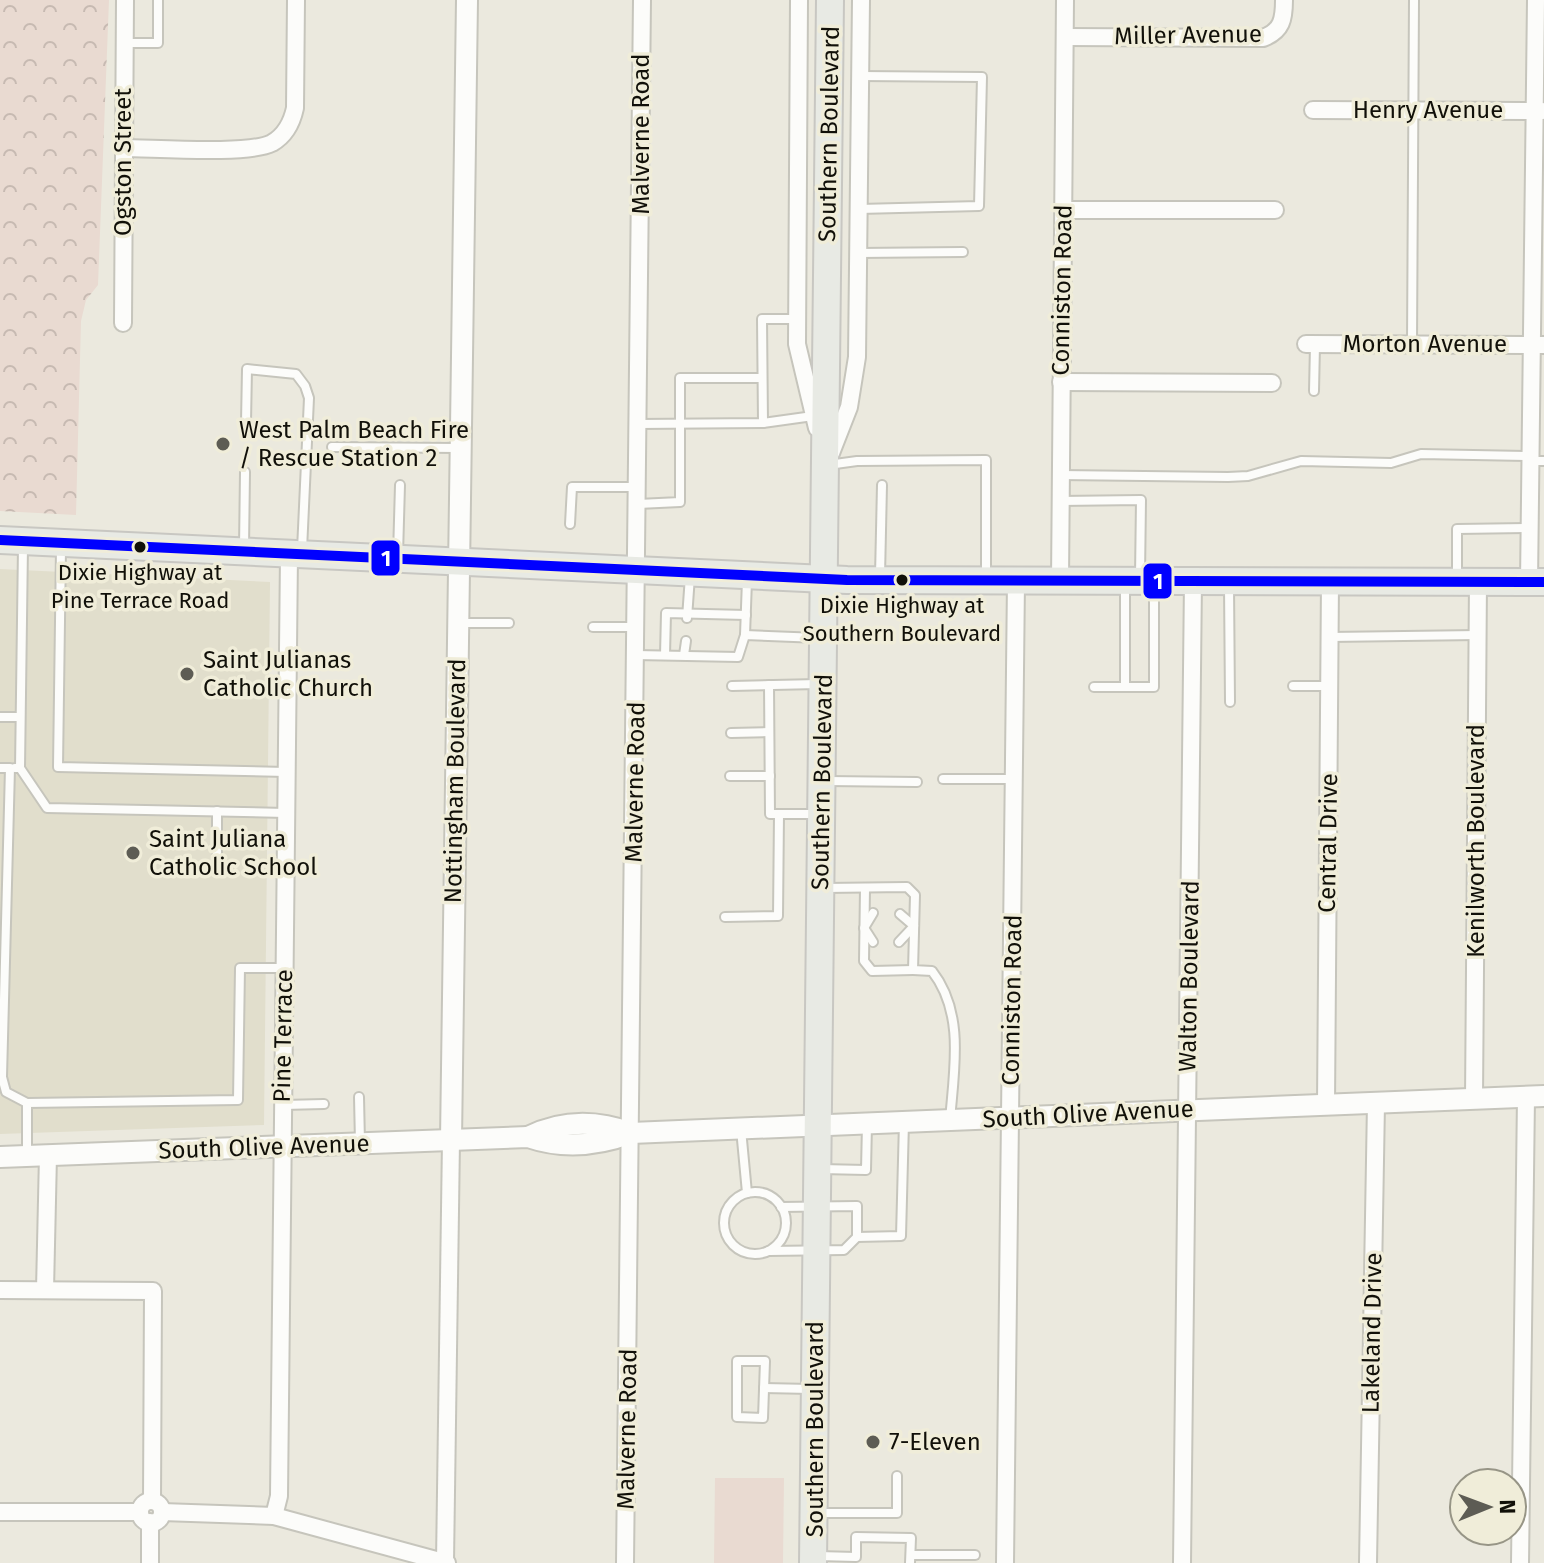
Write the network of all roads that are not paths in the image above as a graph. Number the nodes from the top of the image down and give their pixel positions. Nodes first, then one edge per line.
1 (125, 0) edge
2 (158, 0) edge
3 (296, 0) edge
4 (467, 0) edge
5 (642, 0) edge
6 (799, 0) edge
7 (830, 0) edge
8 (861, 0) edge
9 (1065, 0) edge
10 (1284, 0) edge
11 (1414, 0) edge
12 (1536, 0) edge
13 (1065, 37) junction
14 (124, 43) junction
15 (860, 76) junction
16 (1313, 110) dead end
17 (1410, 110) junction
18 (1539, 111) edge
19 (123, 148) junction
20 (859, 209) junction
21 (1063, 210) junction
22 (1275, 210) dead end
23 (963, 252) dead end
24 (858, 253) junction
25 (797, 319) junction
26 (123, 323) dead end
27 (1310, 344) joint
28 (1412, 344) junction
29 (1538, 345) edge
30 (762, 378) junction
31 (1061, 382) junction
32 (1272, 383) dead end
33 (1314, 391) dead end
34 (814, 416) junction
35 (246, 422) dead end
36 (763, 423) junction
37 (638, 424) junction
38 (679, 424) junction
39 (332, 447) dead end
40 (459, 448) junction
41 (1535, 459) edge
42 (826, 466) junction
43 (245, 472) dead end
44 (1060, 475) junction
45 (400, 485) dead end
46 (882, 485) dead end
47 (638, 496) junction
48 (1060, 501) junction
49 (570, 524) dead end
50 (1530, 528) junction
51 (12, 541) edge
52 (61, 543) junction
53 (244, 552) junction
54 (295, 555) junction
55 (397, 559) junction
56 (457, 562) junction
57 (637, 571) junction
58 (690, 573) junction
59 (747, 576) junction
60 (825, 579) junction
61 (880, 581) junction
62 (986, 581) junction
63 (1016, 581) junction
64 (1060, 581) junction
65 (1140, 581) junction
66 (1193, 581) junction
67 (1229, 581) junction
68 (1330, 581) junction
69 (1467, 582) junction
70 (1536, 582) edge
71 (746, 615) junction
72 (687, 616) junction
73 (457, 623) junction
74 (509, 623) dead end
75 (593, 627) dead end
76 (637, 627) junction
77 (745, 635) junction
78 (1478, 635) junction
79 (1330, 637) junction
80 (824, 638) junction
81 (686, 641) dead end
82 (727, 643) dead end
83 (636, 655) junction
84 (665, 655) junction
85 (684, 655) junction
86 (727, 656) junction
87 (823, 684) junction
88 (769, 685) junction
89 (732, 686) dead end
90 (1293, 686) dead end
91 (1330, 686) junction
92 (1094, 687) dead end
93 (1125, 687) junction
94 (1230, 702) dead end
95 (0, 717) edge
96 (18, 717) junction
97 (769, 732) junction
98 (731, 733) dead end
99 (0, 768) edge
100 (15, 768) junction
101 (286, 772) junction
102 (730, 776) dead end
103 (770, 776) junction
104 (943, 779) dead end
105 (1014, 779) junction
106 (822, 781) junction
107 (917, 782) dead end
108 (217, 811) junction
109 (286, 813) junction
110 (779, 814) junction
111 (822, 814) junction
112 (217, 861) dead end
113 (821, 888) junction
114 (865, 888) junction
115 (873, 913) dead end
116 (900, 914) dead end
117 (725, 917) dead end
118 (914, 926) junction
119 (864, 928) junction
120 (873, 942) dead end
121 (899, 942) dead end
122 (284, 968) junction
123 (913, 970) junction
124 (1535, 1096) edge
125 (359, 1097) dead end
126 (1474, 1099) junction
127 (27, 1103) junction
128 (1376, 1103) junction
129 (324, 1104) dead end
130 (282, 1105) junction
131 (1326, 1105) junction
132 (1188, 1109) junction
133 (1011, 1117) junction
134 (950, 1121) junction
135 (904, 1122) junction
136 (867, 1123) junction
137 (818, 1125) junction
138 (741, 1129) junction
139 (631, 1133) junction
140 (451, 1140) junction
141 (360, 1144) junction
142 (282, 1146) junction
143 (38, 1156) junction
144 (0, 1157) edge
145 (818, 1169) junction
146 (747, 1193) junction
147 (817, 1206) junction
148 (781, 1207) junction
149 (857, 1237) junction
150 (769, 1251) junction
151 (816, 1252) junction
152 (0, 1290) edge
153 (45, 1290) junction
154 (764, 1388) junction
155 (814, 1389) junction
156 (897, 1476) dead end
157 (0, 1512) edge
158 (151, 1512) junction
159 (813, 1513) junction
160 (274, 1516) junction
161 (975, 1555) dead end
162 (910, 1559) edge
163 (814, 1560) edge
164 (150, 1563) edge
165 (446, 1563) edge
166 (625, 1563) edge
167 (1005, 1563) edge
168 (1182, 1563) edge
169 (1368, 1563) edge
170 (1520, 1563) edge

1 - 14 street, Ogston Street
2 - 14 lane
3 - 19 street
4 - 40 street, Nottingham Boulevard
5 - 37 street, Malverne Road
6 - 25 street
7 - 42 main road, Southern Boulevard
8 - 15 street
9 - 13 street, Conniston Road
10 - 13 street, Miller Avenue
11 - 17 lane
12 - 18 street
13 - 21 street, Conniston Road
14 - 19 street, Ogston Street
15 - 20 street
15 - 20 lane
16 - 17 street, Henry Avenue
17 - 18 street, Henry Avenue
17 - 28 lane
18 - 29 street
19 - 26 street, Ogston Street
20 - 24 street
21 - 22 street
21 - 31 street, Conniston Road
23 - 24 lane
24 - 42 street
25 - 30 lane
25 - 34 street
27 - 28 street, Morton Avenue
27 - 33 lane
28 - 29 street, Morton Avenue
29 - 41 street
30 - 36 lane
30 - 38 lane
31 - 32 street
31 - 44 street, Conniston Road
34 - 36 lane
34 - 42 street
35 - 54 lane
36 - 38 lane
37 - 38 lane
37 - 47 street, Malverne Road
38 - 47 lane
39 - 40 lane
40 - 56 street, Nottingham Boulevard
41 - 44 lane
41 - 50 street
42 - 60 main road, Southern Boulevard
42 - 62 lane
43 - 53 lane
44 - 48 street, Conniston Road
45 - 55 lane
46 - 61 lane
47 - 49 lane
47 - 57 street, Malverne Road
48 - 64 street, Conniston Road
48 - 65 lane
50 - 69 lane
50 - 70 street
51 - 52 main road
51 - 96 lane
52 - 53 main road
52 - 101 lane
53 - 54 main road
54 - 55 main road
54 - 101 street, Pine Terrace
55 - 56 main road
56 - 57 main road
56 - 73 street, Nottingham Boulevard
57 - 58 main road
57 - 76 street, Malverne Road
58 - 59 main road
58 - 72 lane
59 - 60 main road
59 - 71 lane
60 - 61 main road
60 - 80 main road, Southern Boulevard
61 - 62 main road
62 - 63 main road
63 - 64 main road
63 - 105 street, Conniston Road
64 - 65 main road
65 - 66 main road
65 - 93 lane
65 - 93 lane
66 - 67 main road
66 - 132 street, Walton Boulevard
67 - 68 main road
67 - 94 lane
68 - 69 main road
68 - 79 street, Central Drive
69 - 70 main road
69 - 78 street, Kenilworth Boulevard
71 - 72 lane
71 - 77 lane
72 - 84 lane
73 - 74 lane
73 - 140 street, Nottingham Boulevard
75 - 76 lane
76 - 83 street, Malverne Road
77 - 80 lane
77 - 86 lane
78 - 79 lane
78 - 126 street, Kenilworth Boulevard
79 - 91 street, Central Drive
80 - 87 main road, Southern Boulevard
81 - 85 lane
82 - 86 lane
83 - 84 lane
83 - 139 street, Malverne Road
84 - 85 lane
85 - 86 lane
87 - 88 lane
87 - 106 main road, Southern Boulevard
88 - 89 lane
88 - 97 lane
90 - 91 lane
91 - 131 street, Central Drive
92 - 93 lane
95 - 96 lane
96 - 100 lane
97 - 98 lane
97 - 103 lane
99 - 100 lane
100 - 108 lane
100 - 127 lane
101 - 109 street, Pine Terrace
102 - 103 lane
103 - 110 lane
104 - 105 lane
105 - 133 street, Conniston Road
106 - 107 lane
106 - 111 main road, Southern Boulevard
108 - 109 lane
108 - 112 lane
109 - 122 street, Pine Terrace
110 - 111 lane
110 - 117 lane
111 - 113 main road, Southern Boulevard
113 - 114 lane
113 - 137 main road, Southern Boulevard
114 - 118 lane
114 - 119 lane
115 - 119 lane
116 - 118 lane
118 - 121 lane
118 - 123 lane
119 - 120 lane
119 - 123 lane
122 - 127 lane
122 - 130 street, Pine Terrace
123 - 134 lane
124 - 126 street, South Olive Avenue
124 - 170 street
125 - 141 lane
126 - 128 street, South Olive Avenue
127 - 143 lane
128 - 131 street, South Olive Avenue
128 - 169 street, Lakeland Drive
129 - 130 lane
130 - 142 street, Pine Terrace
131 - 132 street, South Olive Avenue
132 - 133 street, South Olive Avenue
132 - 168 street, Walton Boulevard
133 - 134 street, South Olive Avenue
133 - 167 street, Conniston Road
134 - 135 street, South Olive Avenue
135 - 136 street, South Olive Avenue
135 - 149 lane
136 - 137 street, South Olive Avenue
136 - 145 lane
137 - 138 street, South Olive Avenue
137 - 145 main road, Southern Boulevard
138 - 139 street, South Olive Avenue
138 - 146 lane
139 - 140 street, South Olive Avenue
139 - 166 street, Malverne Road
140 - 141 street, South Olive Avenue
140 - 165 street, Nottingham Boulevard
141 - 142 street, South Olive Avenue
142 - 143 street, South Olive Avenue
142 - 160 street, Pine Terrace
143 - 144 street, South Olive Avenue
143 - 153 street
145 - 147 main road, Southern Boulevard
146 - 148 lane
146 - 150 lane
147 - 148 lane
147 - 149 lane
147 - 151 main road, Southern Boulevard
148 - 150 lane
149 - 151 lane
150 - 151 lane
151 - 155 main road, Southern Boulevard
152 - 153 street
153 - 158 street
154 - 154 lane
154 - 155 lane
155 - 159 main road, Southern Boulevard
156 - 159 lane
157 - 158 street
158 - 160 street
158 - 164 street
159 - 163 main road, Southern Boulevard
160 - 165 street
161 - 162 lane
162 - 163 lane

